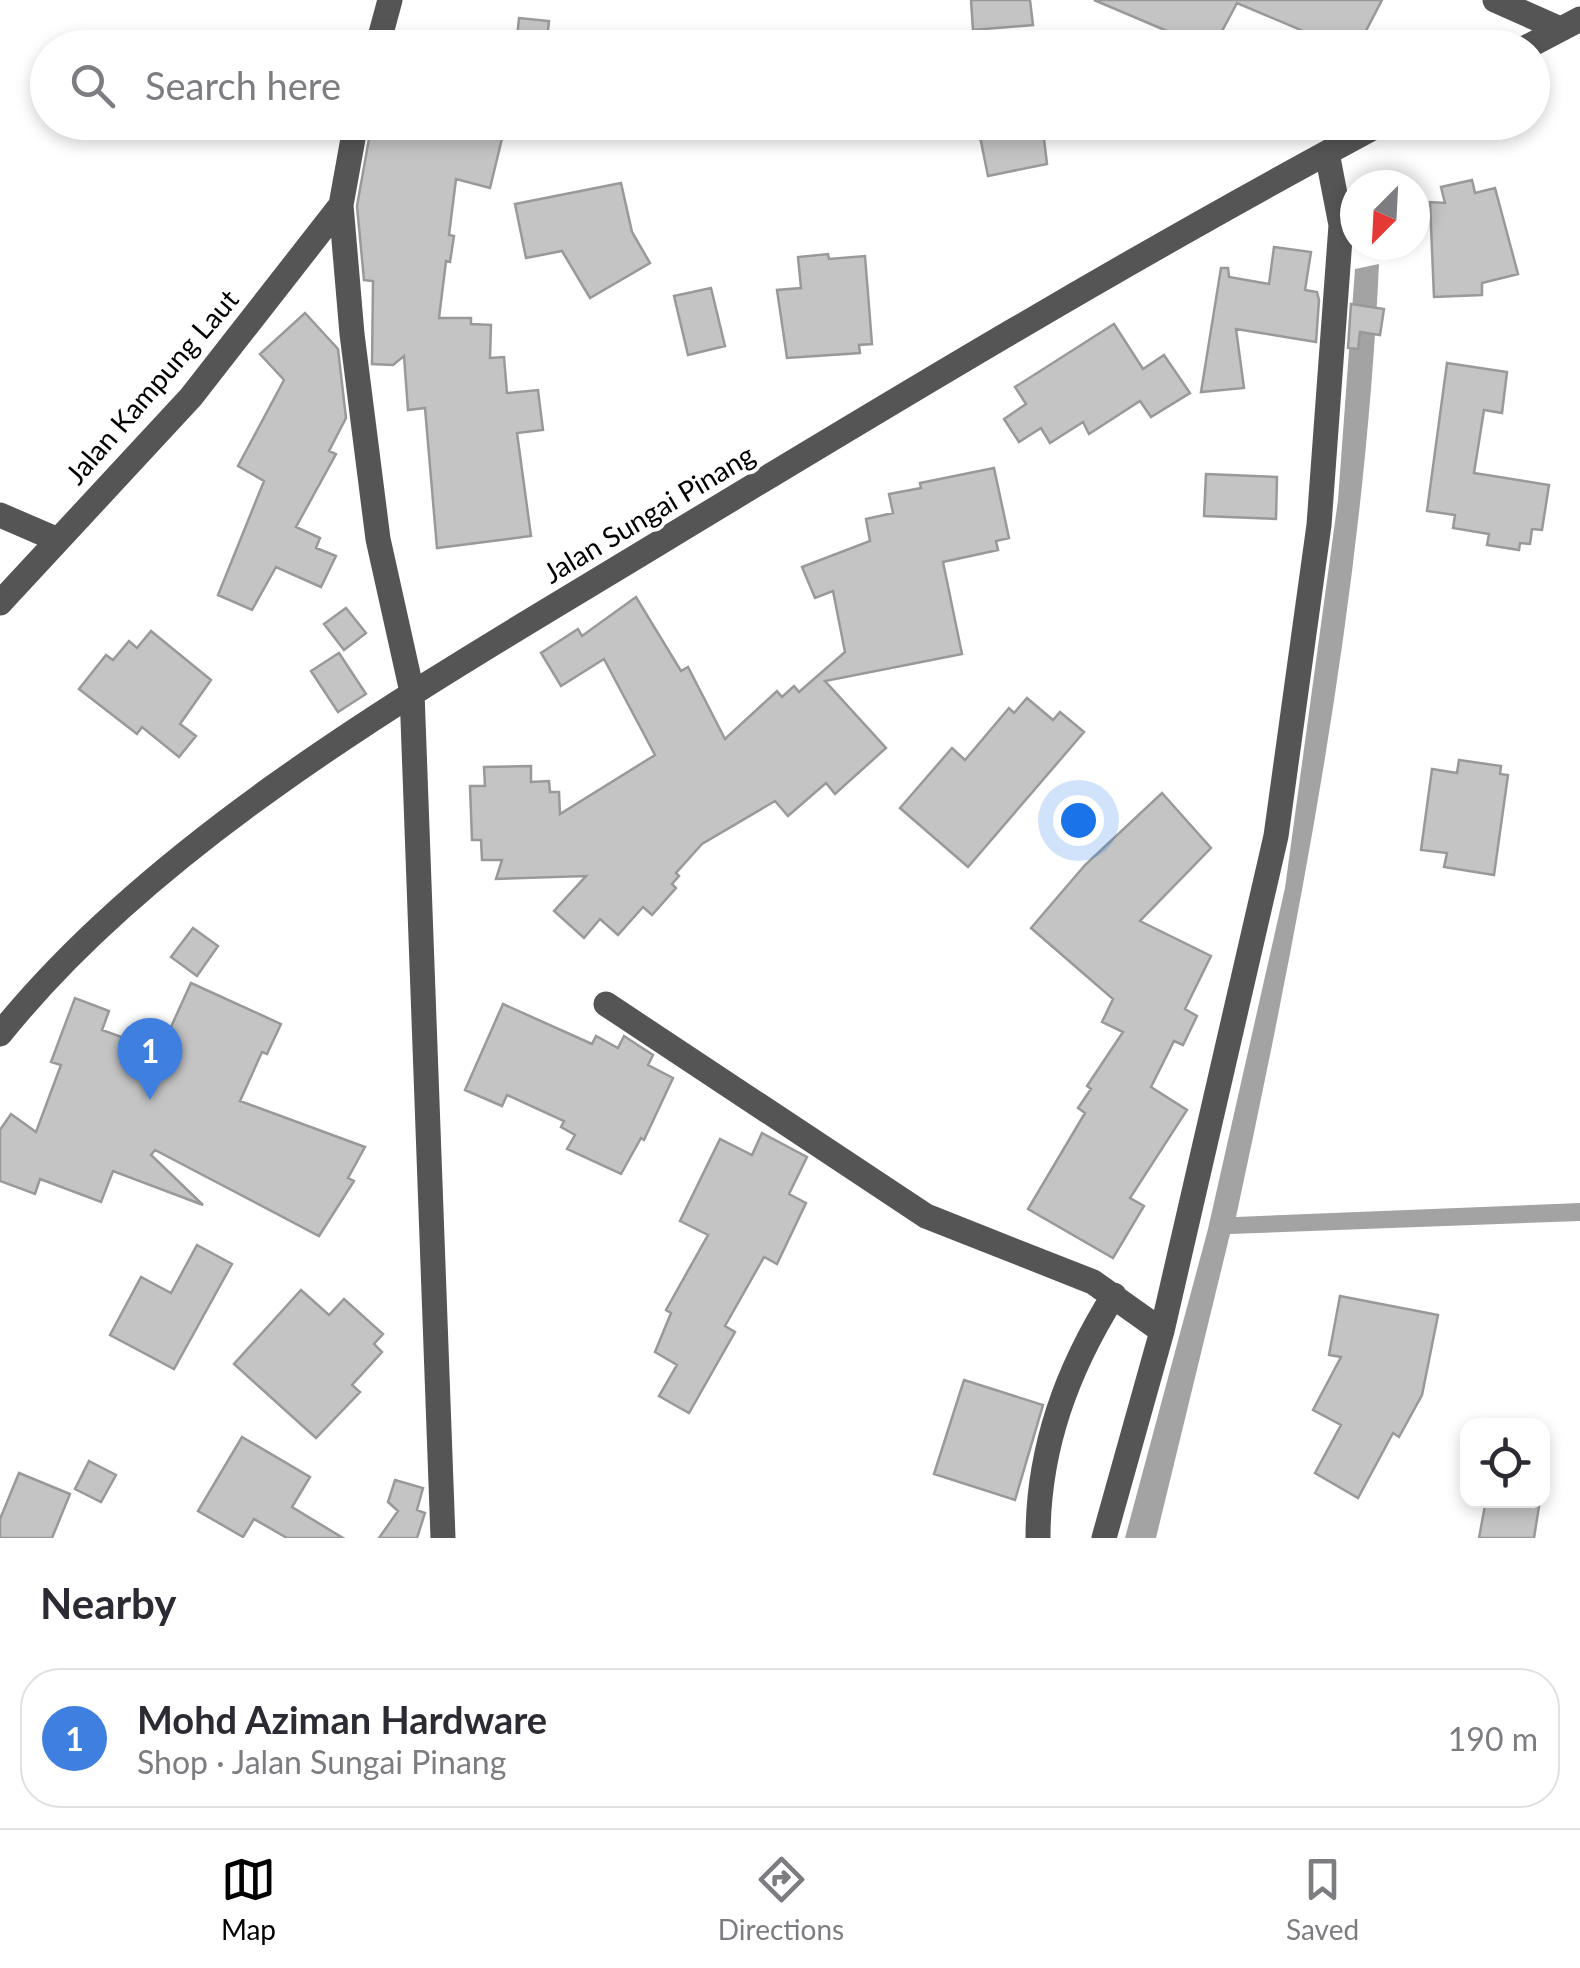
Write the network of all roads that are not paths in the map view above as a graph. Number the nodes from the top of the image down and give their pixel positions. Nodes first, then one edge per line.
1 (390, 0) edge
2 (1495, 0) edge
3 (1570, 24) edge
4 (382, 30) edge
5 (353, 140) edge
6 (1351, 140) edge
7 (1327, 153) junction
8 (341, 205) junction
9 (0, 515) edge
10 (58, 540) junction
11 (0, 603) edge
12 (412, 692) junction
13 (606, 1004) dead end
14 (0, 1034) edge
15 (1114, 1295) junction
16 (1162, 1331) junction
17 (443, 1538) edge
18 (1038, 1538) edge
19 (1104, 1538) edge

1 - 4 street
2 - 3 street
5 - 8 street
6 - 7 street, Jalan Sungai Pinang
7 - 12 street, Jalan Sungai Pinang
7 - 16 street
8 - 10 street, Jalan Kampung Laut
8 - 12 street
9 - 10 street
10 - 11 street, Jalan Kampung Laut
12 - 14 street, Jalan Sungai Pinang
12 - 17 street
13 - 15 street
15 - 16 street
15 - 18 street
16 - 19 street

